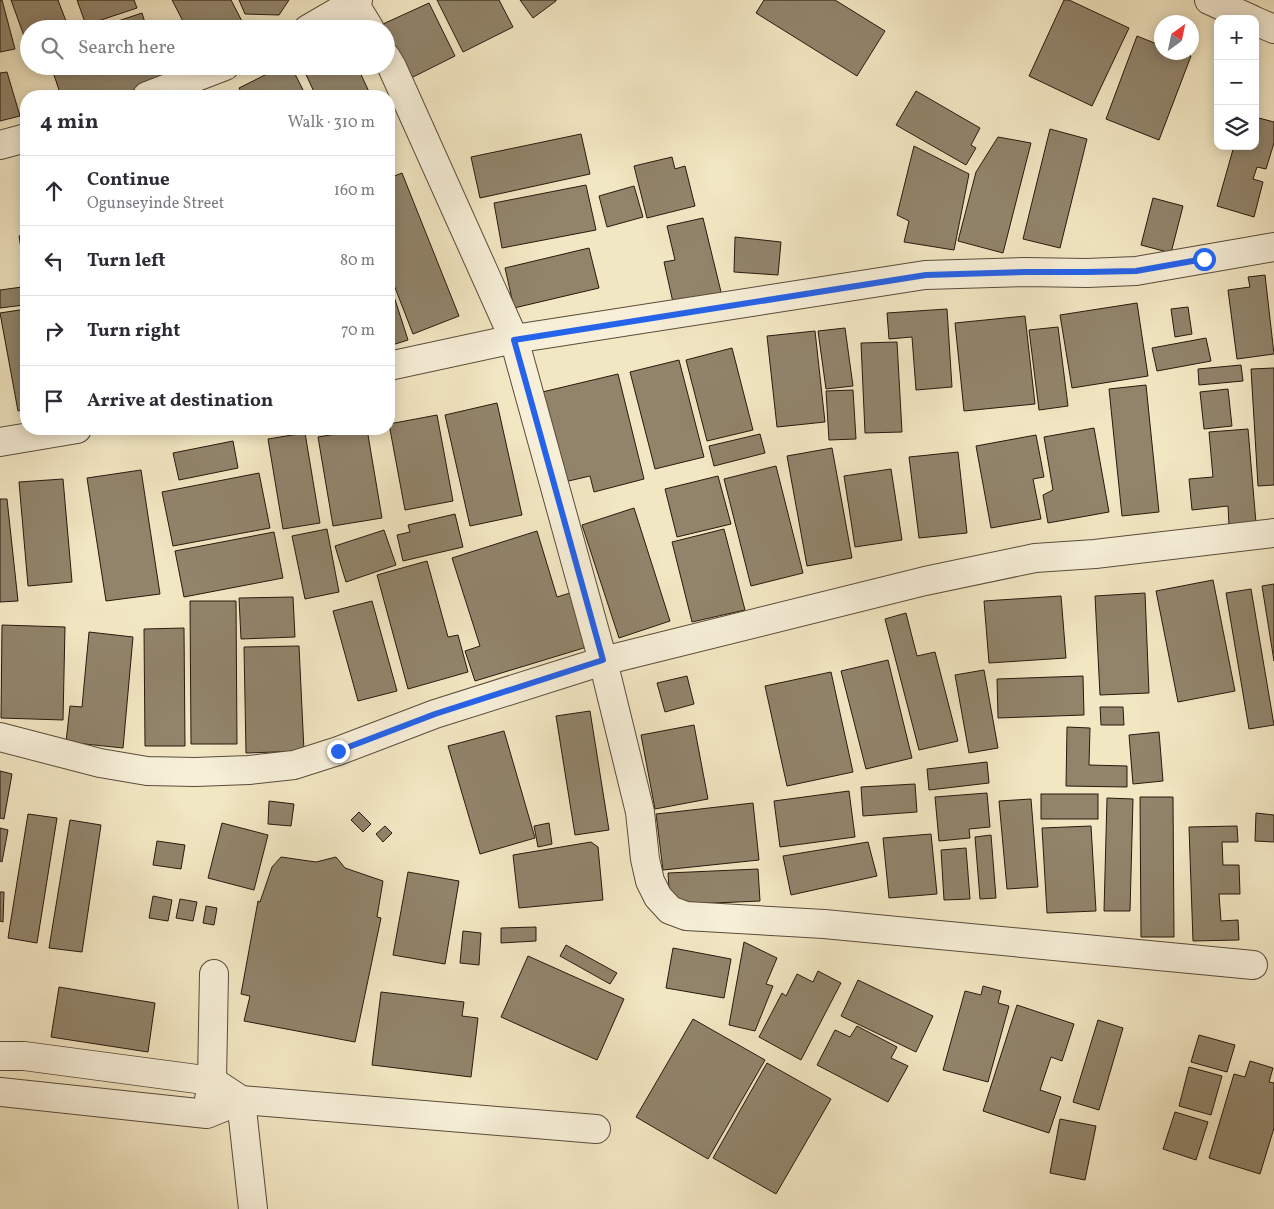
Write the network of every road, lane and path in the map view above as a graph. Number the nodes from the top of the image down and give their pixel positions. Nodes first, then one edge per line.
1 (1209, 0) edge
2 (356, 1) edge
3 (1241, 15) edge
4 (323, 20) edge
5 (366, 20) edge
6 (1259, 23) edge
7 (1274, 29) edge
8 (395, 74) edge
9 (202, 75) edge
10 (163, 90) edge
11 (20, 140) edge
12 (0, 145) edge
13 (1274, 247) edge
14 (514, 340) junction
15 (395, 365) edge
16 (41, 435) edge
17 (0, 442) edge
18 (1274, 533) edge
19 (603, 660) junction
20 (0, 737) edge
21 (1253, 965) dead end
22 (214, 974) dead end
23 (0, 1056) edge
24 (212, 1081) junction
25 (0, 1092) edge
26 (241, 1100) junction
27 (207, 1114) junction
28 (596, 1129) dead end
29 (253, 1209) edge

1 - 3 street
2 - 4 street
2 - 5 street
6 - 7 street
8 - 14 street
9 - 10 street
11 - 12 street
13 - 14 street
14 - 15 street
14 - 19 street
16 - 17 street
18 - 19 street
19 - 20 street
19 - 21 street
22 - 24 street
23 - 24 street
24 - 26 street
24 - 27 street
25 - 27 street
26 - 27 street
26 - 28 street
26 - 29 street

